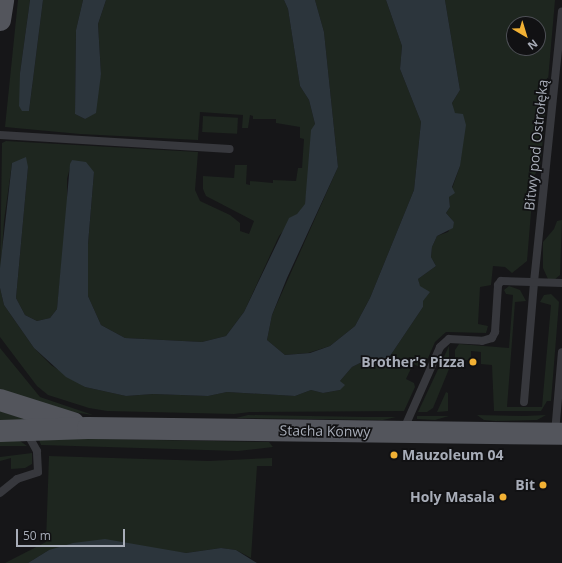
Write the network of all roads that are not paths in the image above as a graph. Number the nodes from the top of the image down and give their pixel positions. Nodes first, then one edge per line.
1 (3, 0) edge
2 (562, 11) edge
3 (0, 20) edge
4 (0, 135) edge
5 (230, 149) dead end
6 (534, 282) junction
7 (562, 284) edge
8 (562, 352) edge
9 (561, 375) edge
10 (0, 400) edge
11 (524, 402) dead end
12 (88, 428) junction
13 (25, 430) junction
14 (0, 431) edge
15 (403, 432) junction
16 (558, 434) edge
17 (0, 493) edge

1 - 3 main road
2 - 6 lane, Bitwy pod Ostrołęką
4 - 5 lane
6 - 7 lane
6 - 11 lane, Bitwy pod Ostrołęką
6 - 15 lane
8 - 9 lane
9 - 16 lane
10 - 12 main road, Stacha Konwy
12 - 13 main road, Stacha Konwy
12 - 15 main road, Stacha Konwy
13 - 14 main road, Stacha Konwy
13 - 17 lane
15 - 16 main road, Stacha Konwy

